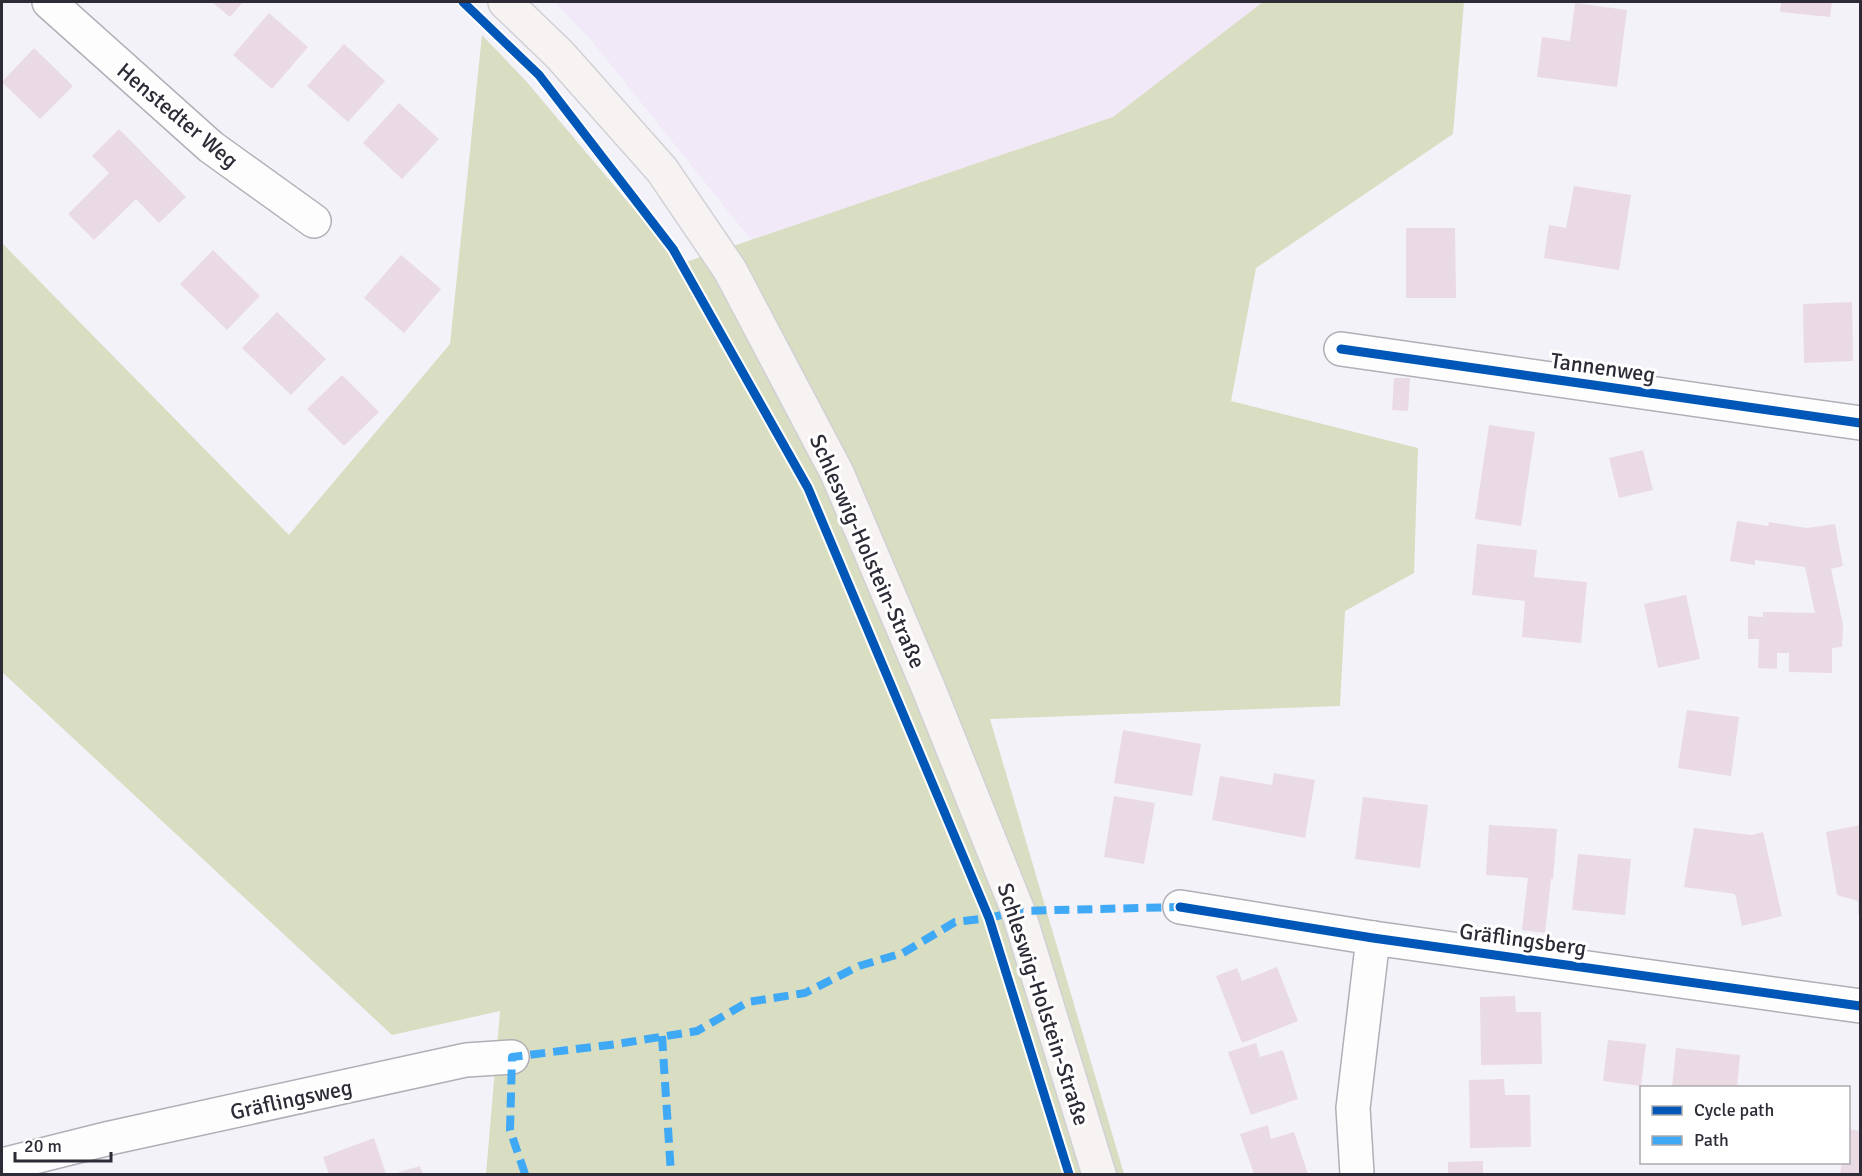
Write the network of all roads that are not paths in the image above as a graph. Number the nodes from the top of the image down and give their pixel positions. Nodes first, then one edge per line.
1 (49, 2) edge
2 (505, 2) edge
3 (314, 221) dead end
4 (1341, 349) dead end
5 (1860, 423) edge
6 (1180, 907) dead end
7 (1372, 938) junction
8 (1860, 1006) edge
9 (512, 1057) dead end
10 (2, 1165) edge
11 (1099, 1174) edge
12 (1357, 1174) edge

1 - 3 street, Henstedter Weg
2 - 11 main road, Schleswig-Holstein-Straße
4 - 5 street, Tannenweg
6 - 7 street, Gräflingsberg
7 - 8 street, Gräflingsberg
7 - 12 street
9 - 10 street, Gräflingsweg

